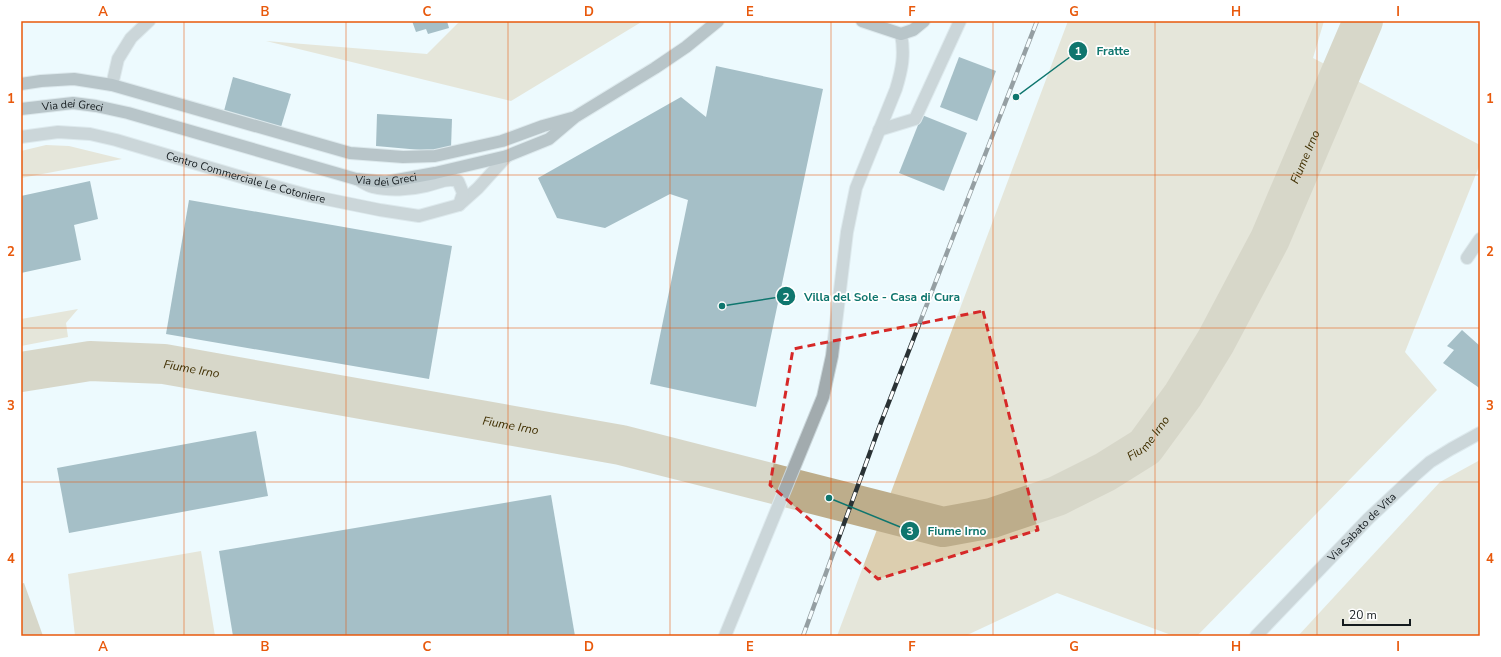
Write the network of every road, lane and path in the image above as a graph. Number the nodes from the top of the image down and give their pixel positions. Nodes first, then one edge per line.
1 (149, 21) edge
2 (718, 21) edge
3 (862, 21) edge
4 (924, 21) edge
5 (960, 21) edge
6 (901, 34) junction
7 (21, 84) edge
8 (112, 84) junction
9 (21, 109) edge
10 (575, 118) junction
11 (879, 130) junction
12 (21, 136) edge
13 (507, 156) junction
14 (356, 179) junction
15 (459, 205) junction
16 (1480, 239) edge
17 (1467, 258) dead end
18 (1480, 433) edge
19 (725, 636) edge
20 (1256, 636) edge

1 - 8 street
2 - 10 main road, Via dei Greci
3 - 6 main road
4 - 6 main road
5 - 11 street
6 - 11 street
7 - 8 main road, Via dei Greci
8 - 10 main road, Via dei Greci
9 - 14 main road, Via dei Greci
10 - 13 main road, Via dei Greci
11 - 19 street
12 - 15 street, Centro Commerciale Le Cotoniere
13 - 14 main road, Via dei Greci
13 - 15 street, Centro Commerciale Le Cotoniere
14 - 15 street
16 - 17 street
18 - 20 street, Via Sabato de Vita

